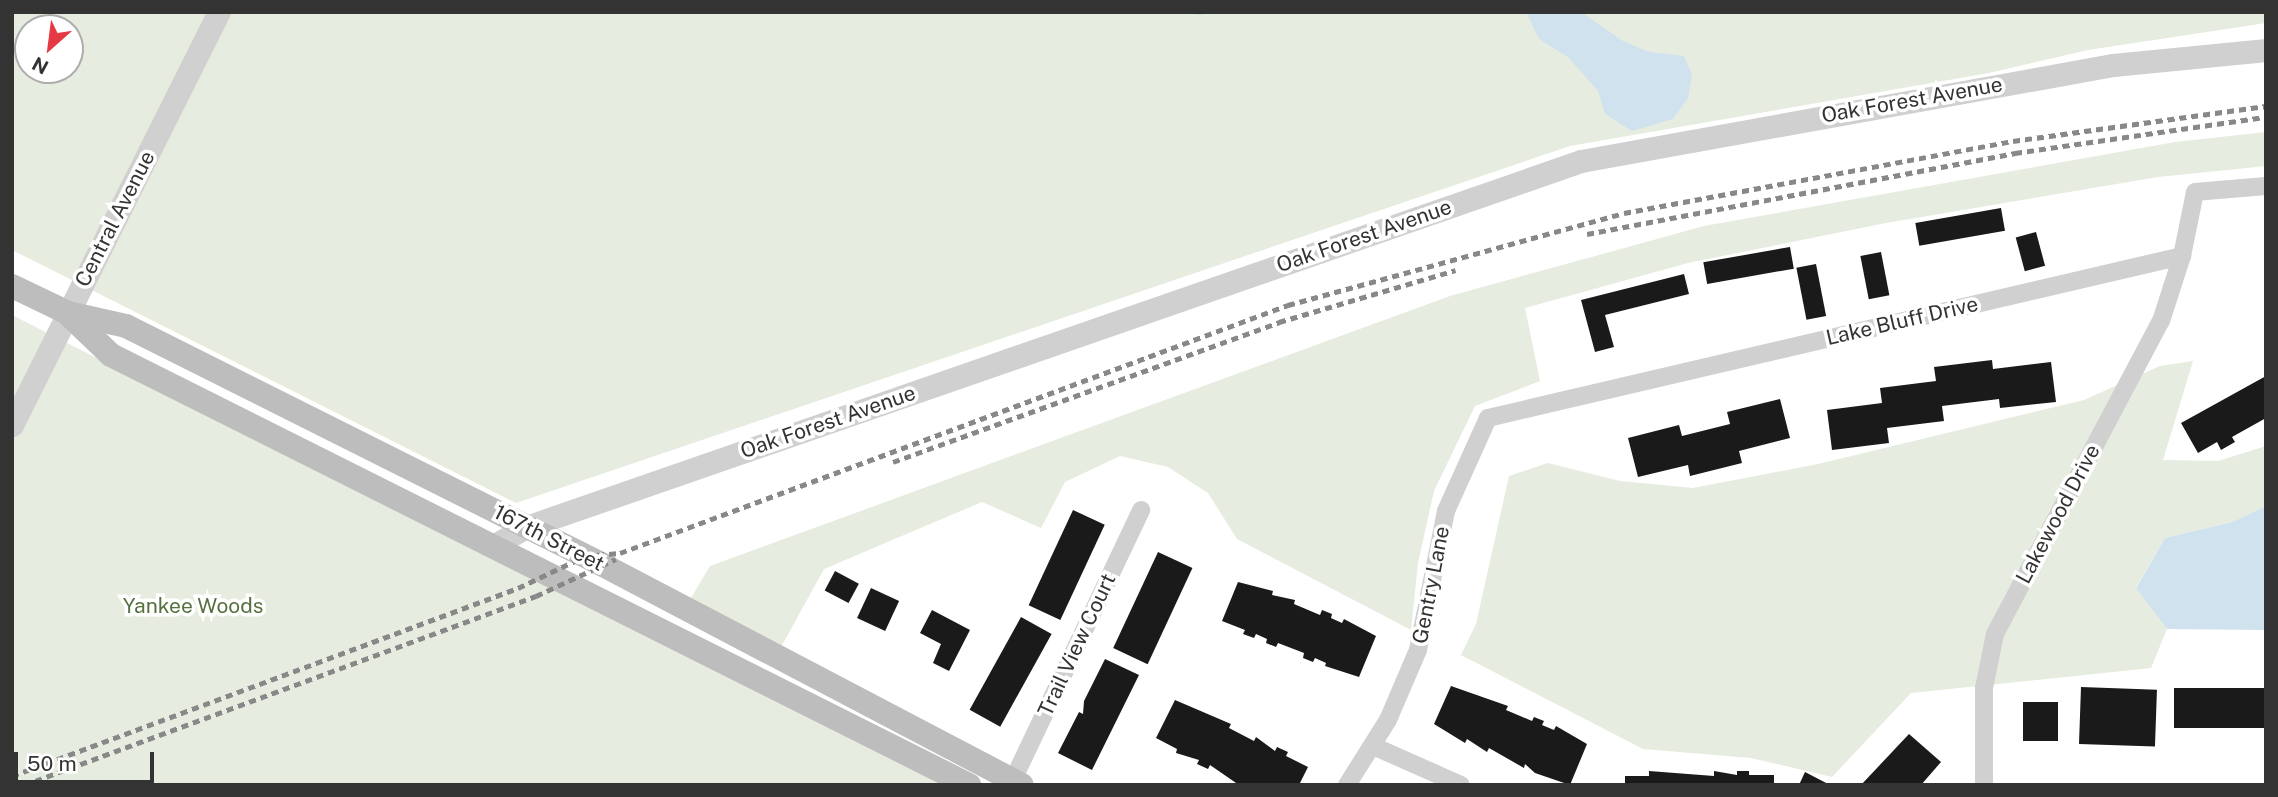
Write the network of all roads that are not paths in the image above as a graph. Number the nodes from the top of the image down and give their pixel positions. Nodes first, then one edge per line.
1 (219, 12) edge
2 (2266, 50) edge
3 (2266, 186) edge
4 (2182, 256) junction
5 (12, 286) edge
6 (68, 313) junction
7 (1488, 418) joint
8 (12, 425) edge
9 (1141, 510) dead end
10 (526, 527) junction
11 (494, 546) junction
12 (1373, 746) junction
13 (1017, 782) edge
14 (969, 785) edge
15 (1347, 785) edge
16 (1461, 785) edge
17 (1984, 785) edge

1 - 6 street, Central Avenue
2 - 10 street, Oak Forest Avenue
3 - 4 street
4 - 7 street, Lake Bluff Drive
4 - 17 street, Lakewood Drive
5 - 6 main road, 167th Street
6 - 8 street, Central Avenue
6 - 10 main road, 167th Street
6 - 11 main road, 167th Street
7 - 12 street, Gentry Lane
9 - 13 street, Trail View Court
10 - 11 street, Oak Forest Avenue
10 - 13 main road, 167th Street
11 - 14 main road, 167th Street
12 - 15 street, Gentry Lane
12 - 16 street

